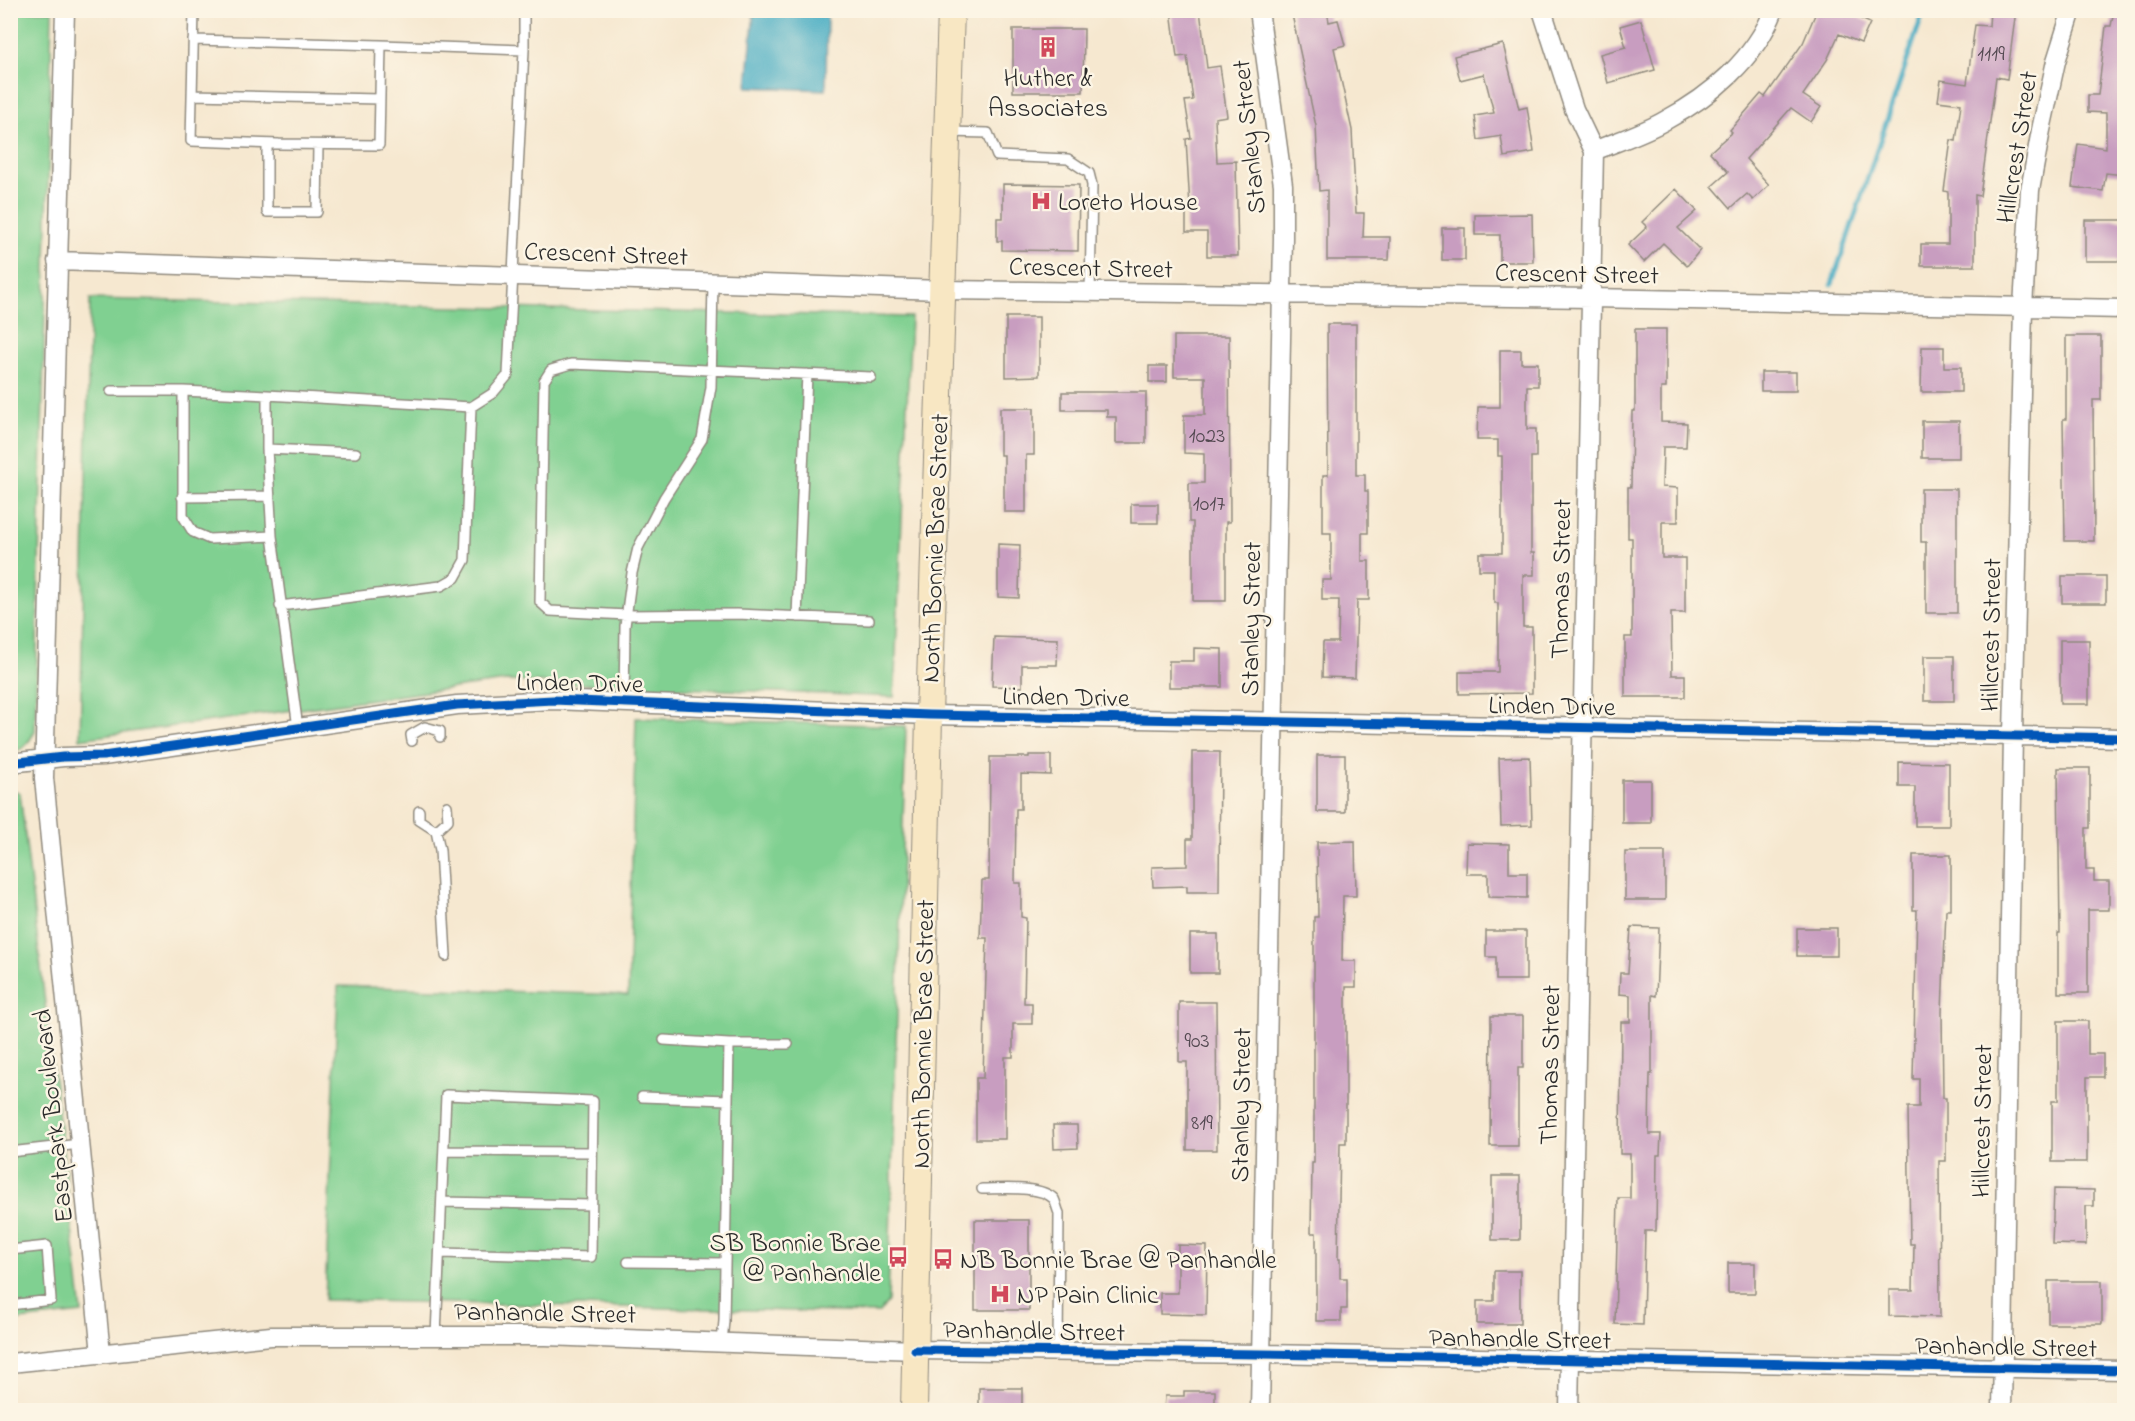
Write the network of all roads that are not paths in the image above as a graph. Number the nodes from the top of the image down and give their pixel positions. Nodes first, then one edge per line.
1 (65, 10) edge
2 (194, 10) edge
3 (524, 10) edge
4 (951, 10) edge
5 (1259, 10) edge
6 (1542, 10) edge
7 (1774, 10) edge
8 (2072, 10) edge
9 (193, 40) junction
10 (381, 45) junction
11 (524, 50) junction
12 (192, 94) junction
13 (380, 99) junction
14 (946, 131) junction
15 (267, 144) junction
16 (318, 145) junction
17 (1594, 151) junction
18 (57, 261) junction
19 (512, 275) junction
20 (713, 282) junction
21 (942, 290) junction
22 (1090, 292) junction
23 (1281, 295) junction
24 (1592, 298) junction
25 (2023, 307) junction
26 (2124, 309) edge
27 (711, 369) junction
28 (807, 374) junction
29 (871, 378) dead end
30 (111, 391) dead end
31 (183, 391) junction
32 (267, 395) junction
33 (471, 407) junction
34 (267, 449) junction
35 (356, 453) dead end
36 (269, 496) junction
37 (182, 497) junction
38 (272, 536) junction
39 (280, 606) junction
40 (627, 615) junction
41 (797, 617) junction
42 (869, 620) dead end
43 (624, 703) junction
44 (929, 715) junction
45 (424, 718) junction
46 (1273, 721) junction
47 (1582, 727) junction
48 (298, 728) junction
49 (2013, 735) junction
50 (440, 737) dead end
51 (2124, 738) edge
52 (412, 741) dead end
53 (44, 759) junction
54 (10, 763) edge
55 (447, 806) dead end
56 (418, 811) dead end
57 (436, 831) junction
58 (446, 956) dead end
59 (664, 1040) dead end
60 (729, 1044) junction
61 (789, 1044) dead end
62 (642, 1097) dead end
63 (728, 1100) junction
64 (80, 1144) junction
65 (444, 1151) junction
66 (10, 1152) edge
67 (592, 1152) junction
68 (982, 1189) dead end
69 (442, 1202) junction
70 (591, 1205) junction
71 (10, 1250) edge
72 (440, 1253) junction
73 (628, 1262) dead end
74 (725, 1263) junction
75 (10, 1305) edge
76 (436, 1336) junction
77 (722, 1342) junction
78 (915, 1350) junction
79 (1058, 1351) junction
80 (101, 1353) junction
81 (1261, 1354) junction
82 (1569, 1361) junction
83 (10, 1363) edge
84 (2003, 1367) junction
85 (2124, 1370) edge
86 (914, 1410) edge
87 (1260, 1410) edge
88 (1569, 1410) edge
89 (2002, 1410) edge

1 - 18 street, Eastpark Boulevard
2 - 9 lane
3 - 11 lane
4 - 14 main road, North Bonnie Brae Street
5 - 23 street, Stanley Street
6 - 17 street, Thomas Street
7 - 17 street
8 - 25 street, Hillcrest Street
9 - 10 lane
9 - 12 lane
10 - 11 lane
10 - 13 lane
11 - 19 lane
12 - 13 lane
12 - 15 lane
13 - 16 lane
14 - 21 main road, North Bonnie Brae Street
14 - 22 lane
15 - 16 lane
15 - 16 lane
17 - 24 street, Thomas Street
18 - 19 street, Crescent Street
18 - 53 street, Eastpark Boulevard
19 - 20 street, Crescent Street
19 - 33 lane
20 - 21 street, Crescent Street
20 - 27 lane
21 - 22 street, Crescent Street
21 - 44 main road, North Bonnie Brae Street
22 - 23 street, Crescent Street
23 - 24 street, Crescent Street
23 - 46 street, Stanley Street
24 - 25 street, Crescent Street
24 - 47 street, Thomas Street
25 - 26 street, Crescent Street
25 - 49 street, Hillcrest Street
27 - 28 lane
27 - 40 lane
27 - 40 lane
28 - 29 lane
28 - 41 lane
30 - 31 lane
31 - 32 lane
31 - 37 lane
32 - 33 lane
32 - 34 lane
33 - 39 lane
34 - 35 lane
34 - 36 lane
36 - 37 lane
36 - 38 lane
37 - 38 lane
38 - 39 lane
39 - 48 lane
40 - 41 lane
40 - 43 lane
41 - 42 lane
43 - 44 street, Linden Drive
43 - 45 street, Linden Drive
44 - 46 street, Linden Drive
44 - 78 main road, North Bonnie Brae Street
45 - 48 street, Linden Drive
45 - 50 lane
45 - 52 lane
46 - 47 street, Linden Drive
46 - 81 street, Stanley Street
47 - 49 street, Linden Drive
47 - 82 street, Thomas Street
48 - 53 street, Linden Drive
49 - 51 street, Linden Drive
49 - 84 street, Hillcrest Street
53 - 54 street, Linden Drive
53 - 64 street, Eastpark Boulevard
55 - 57 lane
56 - 57 lane
57 - 58 lane
59 - 60 lane
60 - 61 lane
60 - 63 lane
62 - 63 lane
63 - 74 lane
64 - 66 lane
64 - 80 street, Eastpark Boulevard
65 - 67 lane
65 - 67 lane
65 - 69 lane
67 - 70 lane
68 - 79 lane
69 - 70 lane
69 - 72 lane
70 - 72 lane
71 - 75 lane
72 - 76 lane
73 - 74 lane
74 - 77 lane
76 - 77 street, Panhandle Street
76 - 80 street, Panhandle Street
77 - 78 street, Panhandle Street
78 - 79 street, Panhandle Street
78 - 86 main road, North Bonnie Brae Street
79 - 81 street, Panhandle Street
80 - 83 street, Panhandle Street
81 - 82 street, Panhandle Street
81 - 87 street, Stanley Street
82 - 84 street, Panhandle Street
82 - 88 street, Thomas Street
84 - 85 street, Panhandle Street
84 - 89 street, Hillcrest Street

